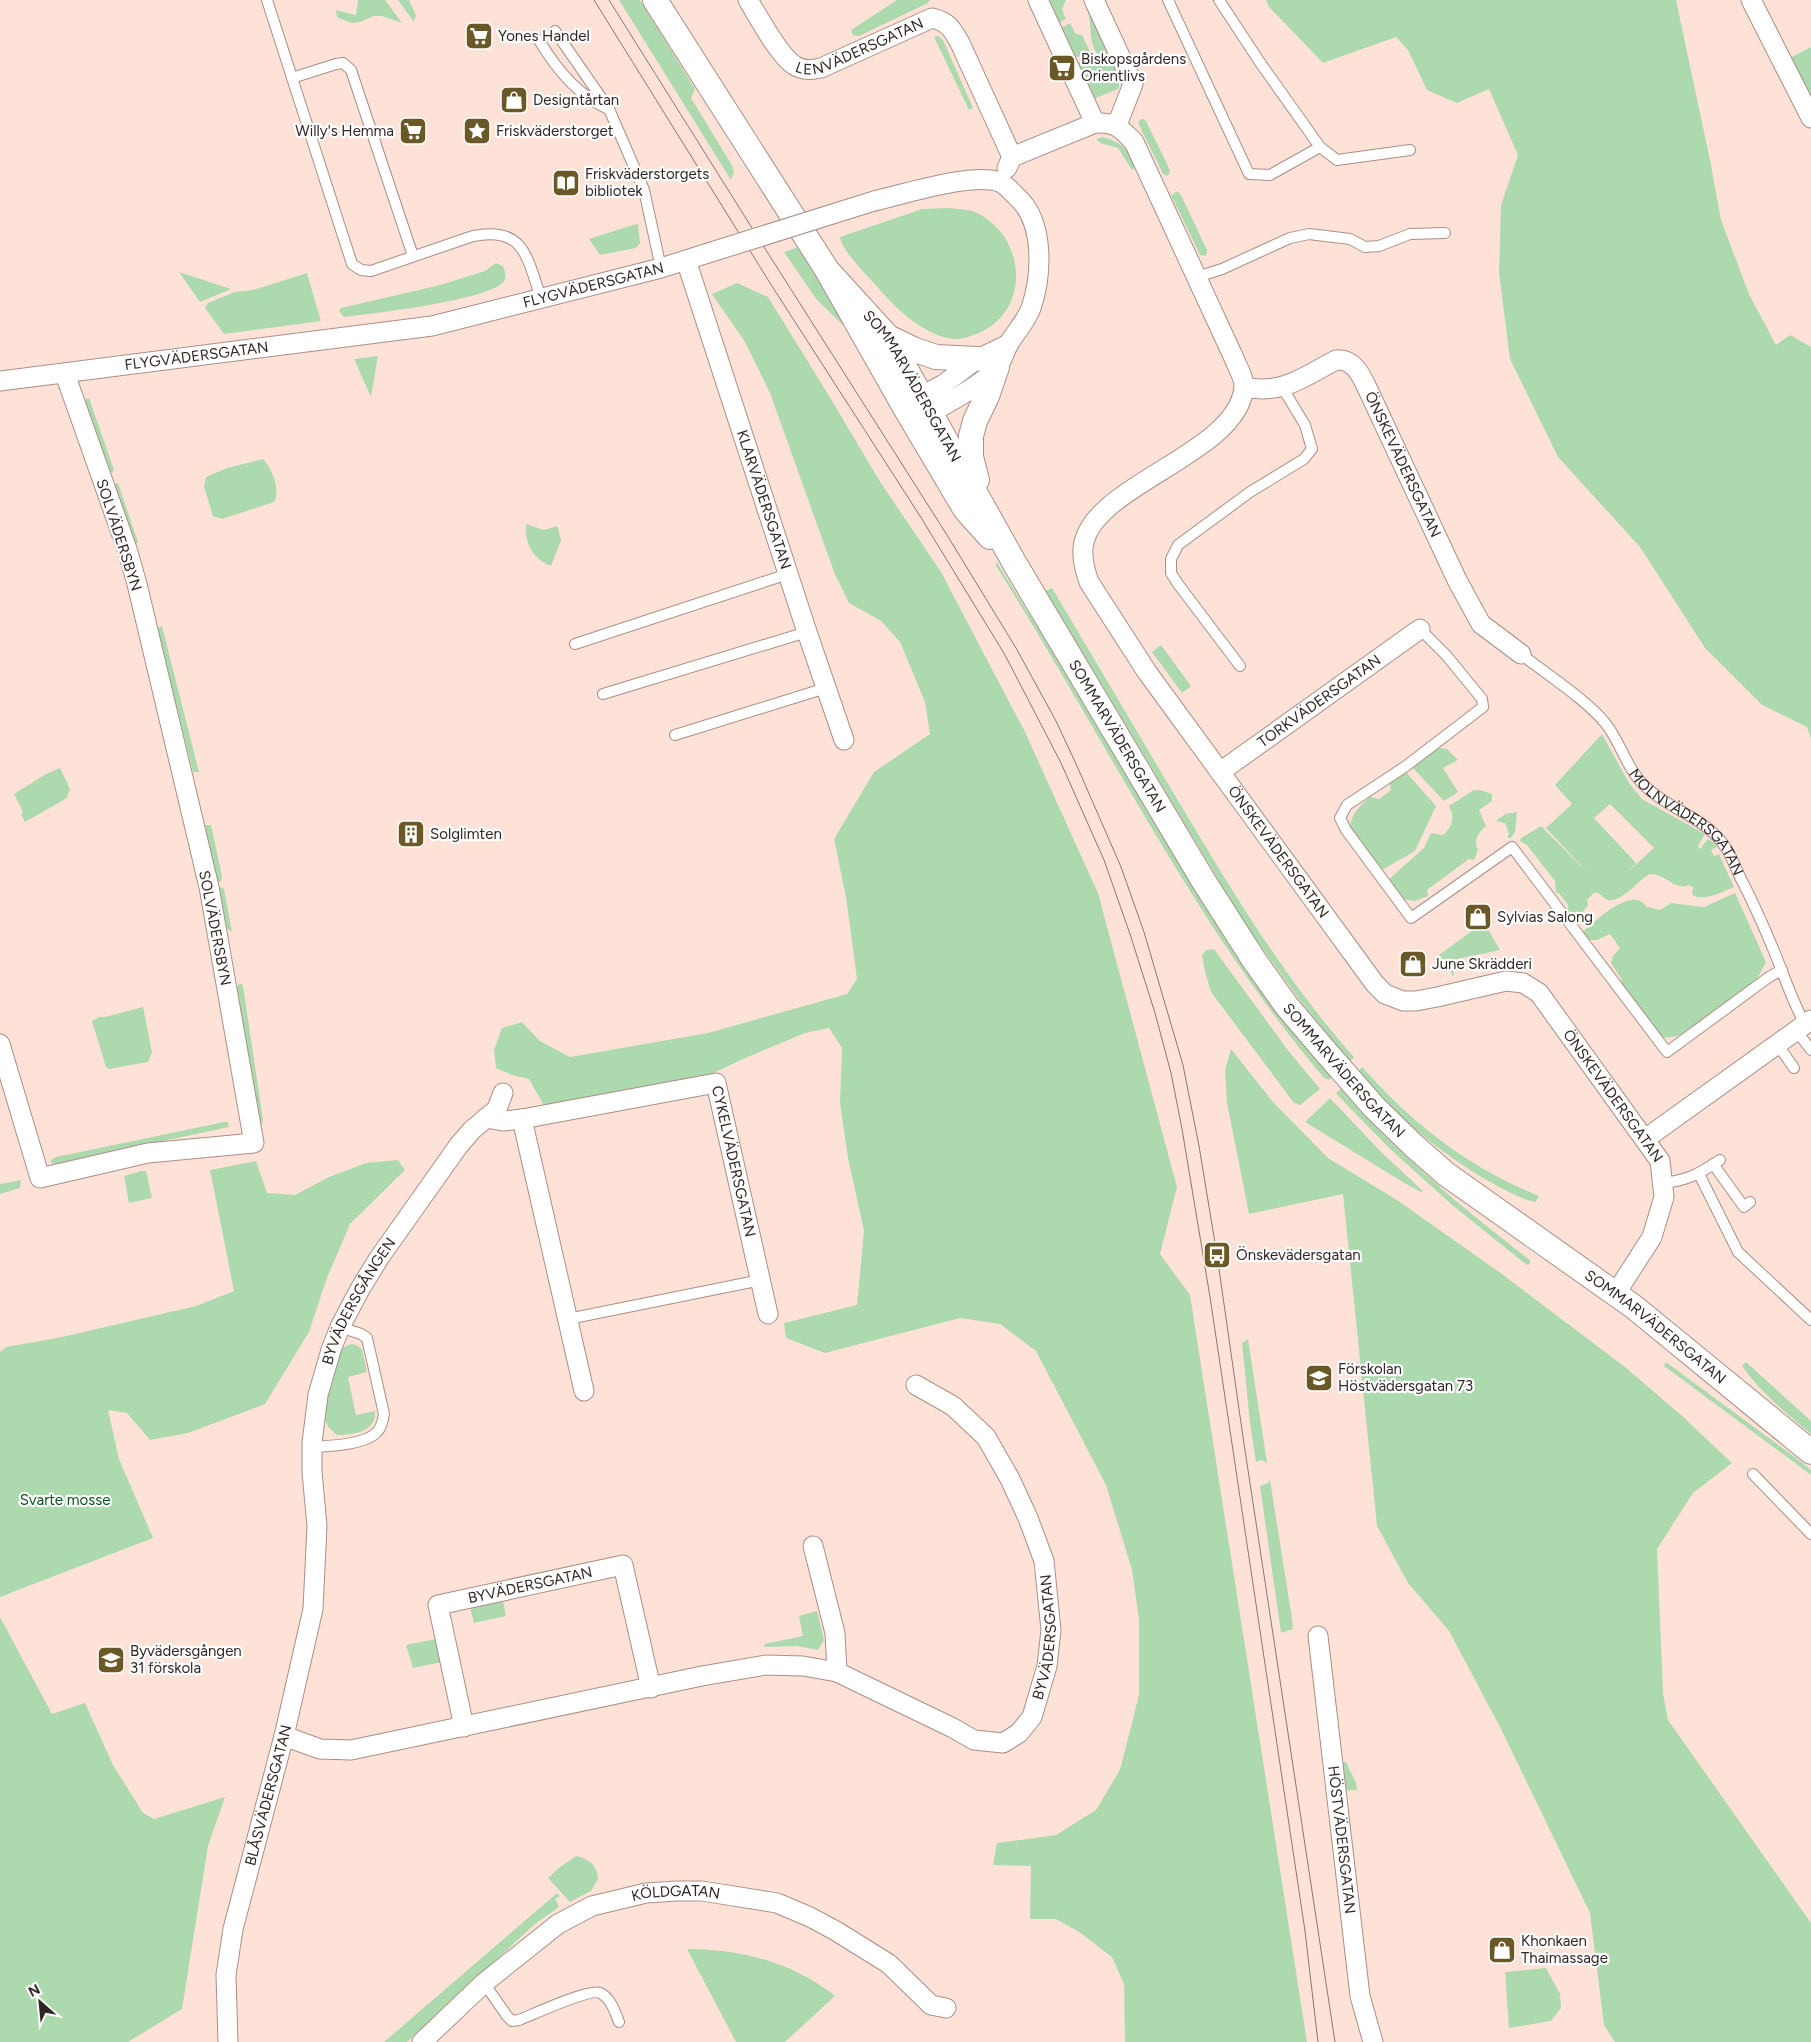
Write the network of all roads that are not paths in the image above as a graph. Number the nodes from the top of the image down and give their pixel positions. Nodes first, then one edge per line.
1 (267, 0) edge
2 (655, 0) edge
3 (748, 0) edge
4 (1038, 0) edge
5 (1094, 0) edge
6 (1168, 0) edge
7 (1220, 0) edge
8 (1751, 0) edge
9 (555, 31) dead end
10 (539, 40) dead end
11 (292, 78) junction
12 (609, 109) junction
13 (1811, 118) edge
14 (1095, 123) junction
15 (1117, 125) junction
16 (1320, 148) junction
17 (1410, 150) dead end
18 (1012, 157) junction
19 (1001, 183) junction
20 (1446, 233) dead end
21 (413, 256) junction
22 (686, 260) junction
23 (661, 268) junction
24 (827, 270) junction
25 (1197, 277) junction
26 (541, 298) junction
27 (888, 337) junction
28 (987, 363) junction
29 (65, 374) junction
30 (0, 381) edge
31 (1244, 386) junction
32 (1282, 387) junction
33 (917, 409) junction
34 (982, 504) junction
35 (1015, 564) junction
36 (788, 574) junction
37 (1420, 629) joint
38 (807, 632) junction
39 (575, 644) dead end
40 (1521, 654) joint
41 (1240, 666) dead end
42 (826, 688) junction
43 (603, 694) dead end
44 (675, 735) dead end
45 (844, 740) dead end
46 (1220, 772) junction
47 (1782, 970) junction
48 (1804, 1025) edge
49 (0, 1044) edge
50 (1777, 1044) junction
51 (1811, 1050) edge
52 (1794, 1068) dead end
53 (503, 1093) dead end
54 (486, 1118) junction
55 (522, 1120) junction
56 (1645, 1139) junction
57 (1698, 1174) junction
58 (1664, 1183) junction
59 (1750, 1202) dead end
60 (761, 1280) junction
61 (1616, 1294) junction
62 (768, 1314) dead end
63 (568, 1319) junction
64 (1811, 1320) edge
65 (340, 1327) junction
66 (916, 1385) dead end
67 (584, 1391) dead end
68 (312, 1447) junction
69 (1811, 1452) edge
70 (1753, 1474) dead end
71 (1811, 1534) edge
72 (317, 1546) joint
73 (813, 1546) dead end
74 (1318, 1636) dead end
75 (837, 1672) junction
76 (651, 1688) junction
77 (464, 1727) junction
78 (284, 1736) junction
79 (484, 1983) junction
80 (946, 2008) dead end
81 (619, 2022) dead end
82 (228, 2042) edge
83 (422, 2042) edge
84 (1373, 2042) edge

1 - 11 lane
2 - 24 street, SOMMARVÄDERSGATAN
3 - 18 street, LENVÄDERSGATAN
4 - 14 street
5 - 15 street
6 - 16 lane
7 - 16 lane
8 - 13 street
9 - 12 lane
10 - 12 lane
11 - 21 lane
11 - 21 lane
12 - 23 lane
14 - 15 street
14 - 18 street
15 - 25 street
16 - 17 lane
18 - 19 street
19 - 22 street, FLYGVÄDERSGATAN, bridge
19 - 28 street
20 - 25 lane
21 - 26 lane
22 - 23 street, FLYGVÄDERSGATAN
22 - 36 street, KLARVÄDERSGATAN
23 - 26 street, FLYGVÄDERSGATAN
24 - 27 street, SOMMARVÄDERSGATAN
24 - 33 street, SOMMARVÄDERSGATAN
25 - 31 street
26 - 29 street, FLYGVÄDERSGATAN
27 - 28 street
27 - 33 street, SOMMARVÄDERSGATAN
28 - 33 street
28 - 34 street
29 - 30 street, FLYGVÄDERSGATAN
29 - 49 street, SOLVÄDERSBYN
31 - 32 street, ÖNSKEVÄDERSGATAN
31 - 46 street, ÖNSKEVÄDERSGATAN
32 - 40 street, ÖNSKEVÄDERSGATAN
32 - 41 lane
33 - 34 street, SOMMARVÄDERSGATAN
33 - 35 street, SOMMARVÄDERSGATAN
34 - 35 street, SOMMARVÄDERSGATAN
35 - 61 street, SOMMARVÄDERSGATAN
36 - 38 street, KLARVÄDERSGATAN
36 - 39 lane
37 - 46 street, TORKVÄDERSGATAN
37 - 47 lane
38 - 42 street, KLARVÄDERSGATAN
38 - 43 lane
40 - 47 lane, MOLNVÄDERSGATAN
42 - 44 lane
42 - 45 street, KLARVÄDERSGATAN
46 - 56 street, ÖNSKEVÄDERSGATAN
47 - 48 lane, MOLNVÄDERSGATAN
48 - 50 street
48 - 51 lane, MOLNVÄDERSGATAN
50 - 52 lane
50 - 56 street
53 - 54 street, BYVÄDERSGÅNGEN
54 - 55 street, CYKELVÄDERSGATAN
54 - 65 street, BYVÄDERSGÅNGEN
55 - 60 street, CYKELVÄDERSGATAN
55 - 63 street
56 - 58 street, ÖNSKEVÄDERSGATAN
57 - 58 lane
57 - 59 lane
57 - 64 lane
58 - 61 street, ÖNSKEVÄDERSGATAN
60 - 62 street, CYKELVÄDERSGATAN
60 - 63 lane
61 - 69 street, SOMMARVÄDERSGATAN
63 - 67 street
65 - 68 street, BYVÄDERSGÅNGEN
65 - 68 lane
66 - 75 street, BYVÄDERSGATAN
68 - 72 street, BYVÄDERSGÅNGEN
70 - 71 lane
72 - 78 street, BLÅSVÄDERSGATAN
73 - 75 street
74 - 84 street, HÖSTVÄDERSGATAN
75 - 76 street, BYVÄDERSGATAN
76 - 77 street, BYVÄDERSGATAN
76 - 77 street, BYVÄDERSGATAN
77 - 78 street, BYVÄDERSGATAN
78 - 82 street, BLÅSVÄDERSGATAN
79 - 80 street, KÖLDGATAN
79 - 81 lane
79 - 83 street, KÖLDGATAN

